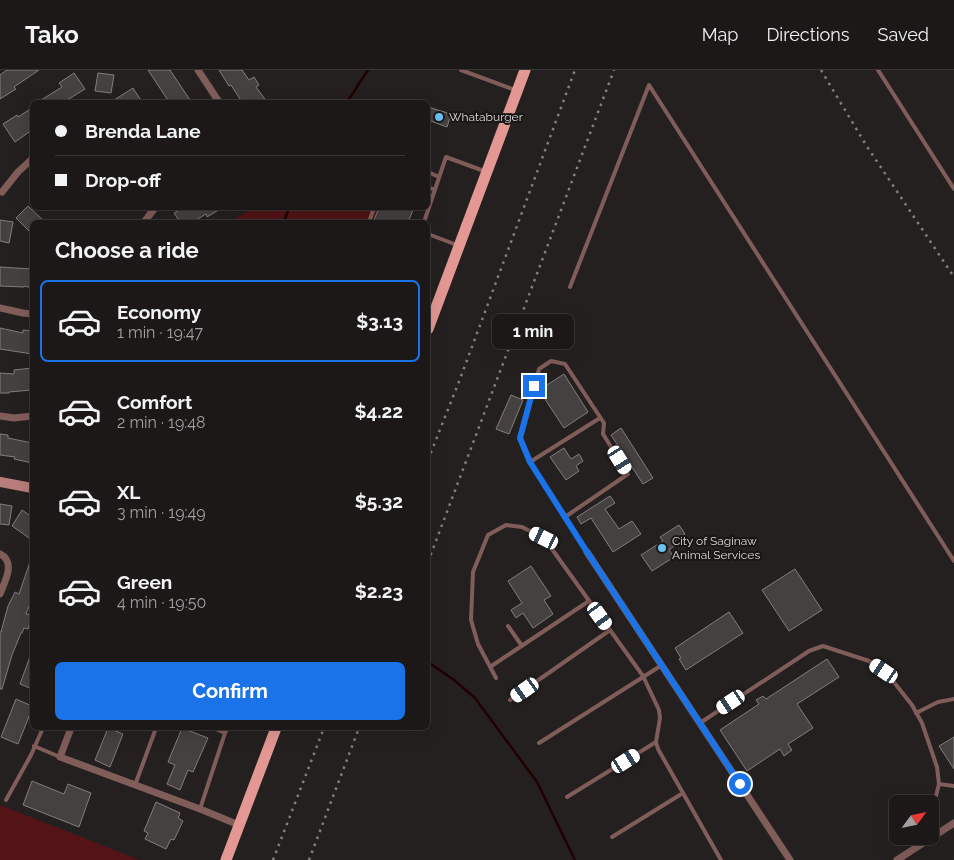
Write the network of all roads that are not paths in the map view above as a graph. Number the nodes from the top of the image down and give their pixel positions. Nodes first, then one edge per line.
1 (198, 70) edge
2 (461, 70) edge
3 (525, 70) edge
4 (878, 70) edge
5 (517, 91) junction
6 (218, 100) edge
7 (30, 160) edge
8 (486, 172) junction
9 (430, 173) edge
10 (439, 177) junction
11 (430, 188) edge
12 (954, 189) edge
13 (435, 190) junction
14 (2, 192) dead end
15 (430, 201) edge
16 (154, 210) edge
17 (146, 220) edge
18 (430, 235) edge
19 (459, 246) junction
20 (570, 287) dead end
21 (0, 308) edge
22 (30, 314) edge
23 (430, 317) edge
24 (0, 416) edge
25 (30, 416) edge
26 (600, 418) junction
27 (530, 462) junction
28 (0, 482) edge
29 (30, 488) edge
30 (565, 517) junction
31 (587, 552) joint
32 (3, 556) edge
33 (954, 561) edge
34 (0, 594) edge
35 (589, 601) junction
36 (508, 626) dead end
37 (610, 630) junction
38 (522, 646) junction
39 (662, 665) junction
40 (490, 667) junction
41 (643, 676) junction
42 (496, 678) dead end
43 (954, 699) edge
44 (510, 700) dead end
45 (916, 713) junction
46 (700, 723) junction
47 (42, 730) edge
48 (71, 730) edge
49 (155, 730) edge
50 (218, 730) edge
51 (227, 730) edge
52 (275, 730) edge
53 (225, 733) junction
54 (656, 742) junction
55 (539, 743) dead end
56 (34, 746) junction
57 (60, 757) junction
58 (939, 784) junction
59 (135, 785) junction
60 (954, 786) edge
61 (683, 793) junction
62 (936, 795) edge
63 (567, 798) dead end
64 (6, 800) dead end
65 (200, 809) junction
66 (954, 823) edge
67 (239, 825) junction
68 (939, 833) edge
69 (612, 837) dead end
70 (923, 845) edge
71 (908, 857) edge
72 (226, 860) edge
73 (721, 860) edge
74 (790, 860) edge
75 (897, 860) edge

1 - 6 street
2 - 5 lane
3 - 5 main road
4 - 12 lane
5 - 8 main road
7 - 14 street
8 - 10 lane
8 - 19 main road
9 - 10 lane
10 - 13 lane
11 - 13 lane
13 - 15 lane
16 - 17 street
18 - 19 lane
19 - 23 main road
20 - 33 lane
21 - 22 street
24 - 25 street
26 - 27 lane
26 - 27 lane
26 - 30 lane
27 - 30 lane
28 - 29 main road
30 - 31 lane
31 - 39 street
32 - 34 street
35 - 37 lane
35 - 38 lane
35 - 40 lane
36 - 38 lane
37 - 41 lane
37 - 44 lane
38 - 40 lane
39 - 41 lane
39 - 46 street
40 - 42 lane
41 - 54 lane
41 - 55 lane
43 - 45 lane
45 - 46 lane
45 - 58 lane
46 - 74 street
47 - 56 lane
48 - 57 street
49 - 59 lane
50 - 53 lane
51 - 53 lane
52 - 67 main road
53 - 65 lane
54 - 61 lane
54 - 63 lane
56 - 57 lane
56 - 64 lane
57 - 59 street
58 - 60 lane
58 - 62 lane
59 - 65 street
61 - 69 lane
61 - 73 lane
65 - 67 street
66 - 68 street
67 - 72 main road
70 - 71 street
71 - 75 street

